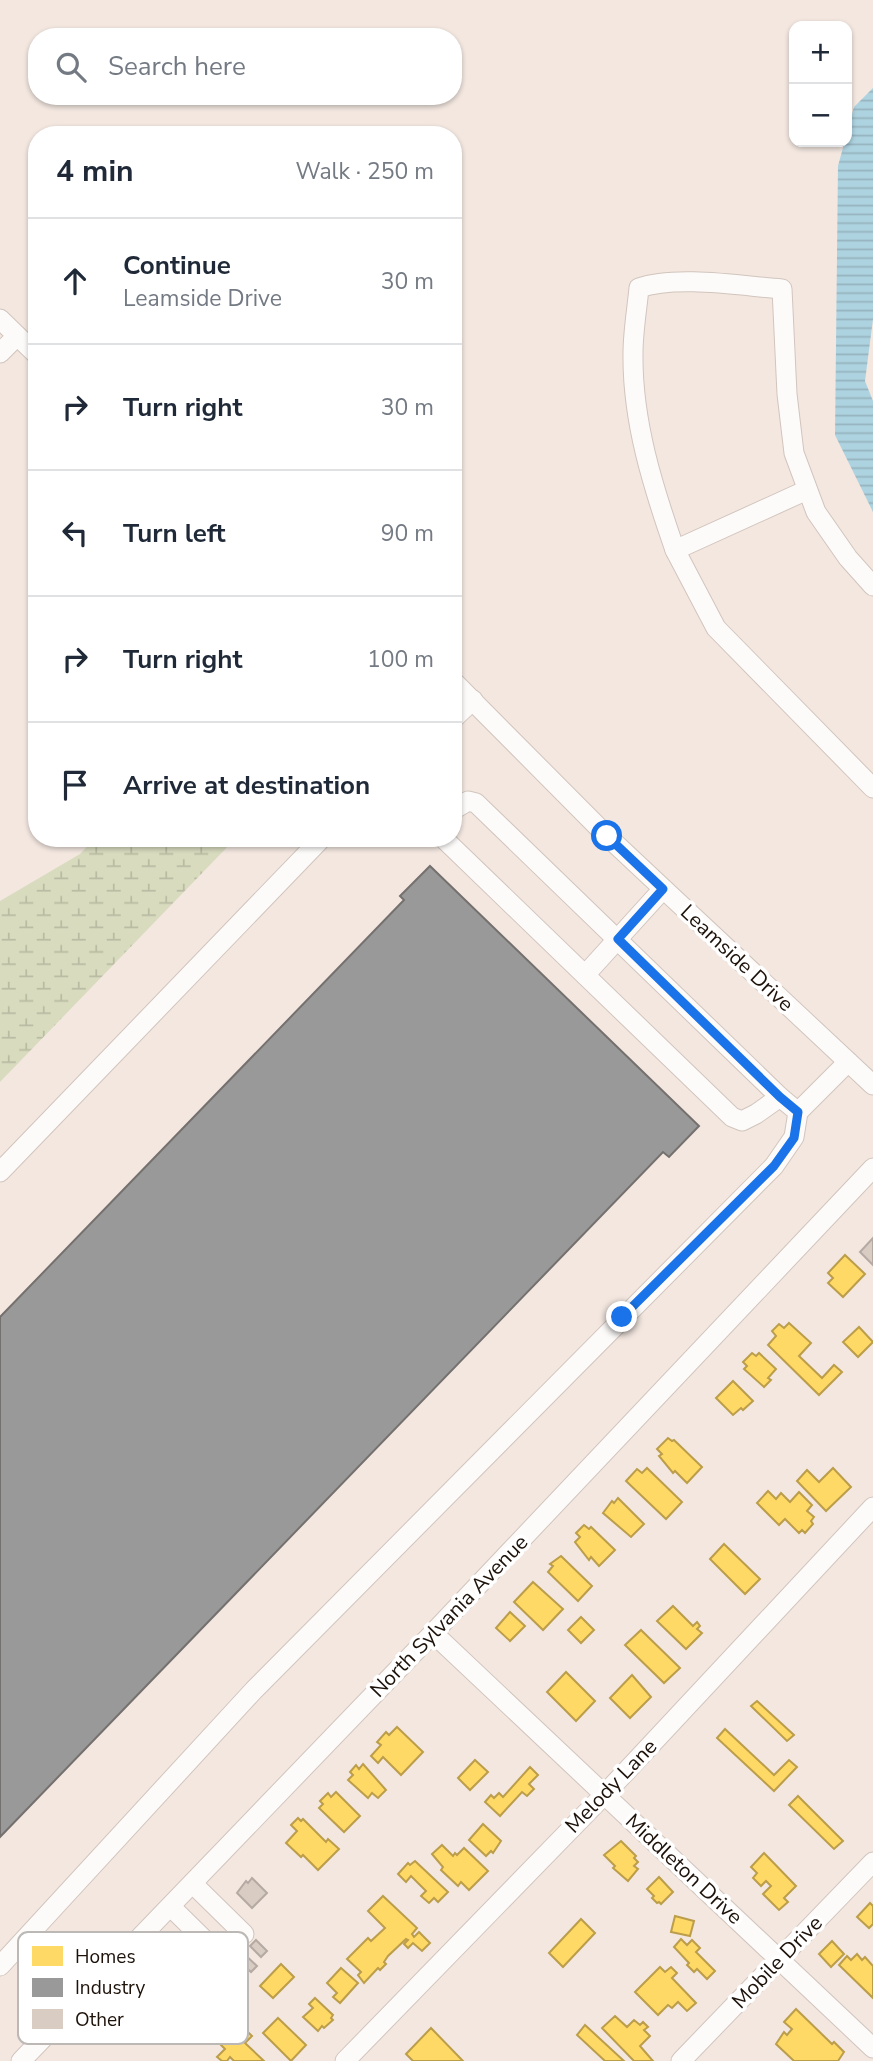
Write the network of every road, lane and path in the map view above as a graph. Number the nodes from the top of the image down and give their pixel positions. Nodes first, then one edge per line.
1 (0, 319) edge
2 (26, 345) edge
3 (0, 353) edge
4 (807, 489) junction
5 (675, 550) junction
6 (873, 586) edge
7 (462, 690) edge
8 (473, 700) junction
9 (462, 710) edge
10 (873, 788) edge
11 (462, 805) edge
12 (313, 847) edge
13 (452, 847) edge
14 (663, 889) junction
15 (618, 939) junction
16 (585, 975) junction
17 (848, 1062) junction
18 (873, 1085) edge
19 (780, 1097) junction
20 (798, 1112) junction
21 (873, 1168) edge
22 (0, 1172) edge
23 (873, 1507) edge
24 (433, 1633) junction
25 (604, 1795) junction
26 (873, 1862) edge
27 (193, 1884) junction
28 (171, 1907) junction
29 (31, 1932) edge
30 (147, 1932) edge
31 (196, 1932) edge
32 (242, 1932) edge
33 (18, 1946) edge
34 (780, 1958) junction
35 (0, 1966) edge
36 (38, 2044) edge
37 (873, 2048) edge
38 (21, 2061) edge
39 (345, 2061) edge
40 (681, 2061) edge

1 - 2 street
2 - 3 street
4 - 5 street
4 - 5 street
4 - 6 street
5 - 10 street
7 - 8 street, Leamside Drive
8 - 9 street
8 - 14 street, Leamside Drive
11 - 15 street
12 - 22 street
13 - 16 street
14 - 15 street
14 - 17 street, Leamside Drive
15 - 16 street
15 - 19 street
16 - 19 street
17 - 18 street, Leamside Drive
17 - 20 street
19 - 20 street
20 - 29 street
21 - 24 street, North Sylvania Avenue
23 - 25 street, Melody Lane
24 - 25 street, Middleton Drive
24 - 27 street, North Sylvania Avenue
25 - 34 street, Middleton Drive
25 - 39 street, Melody Lane
26 - 34 street, Mobile Drive
27 - 28 street, North Sylvania Avenue
27 - 32 street
28 - 30 street, North Sylvania Avenue
28 - 31 street
33 - 35 street
34 - 37 street, Middleton Drive
34 - 40 street, Mobile Drive
36 - 38 street, North Sylvania Avenue

